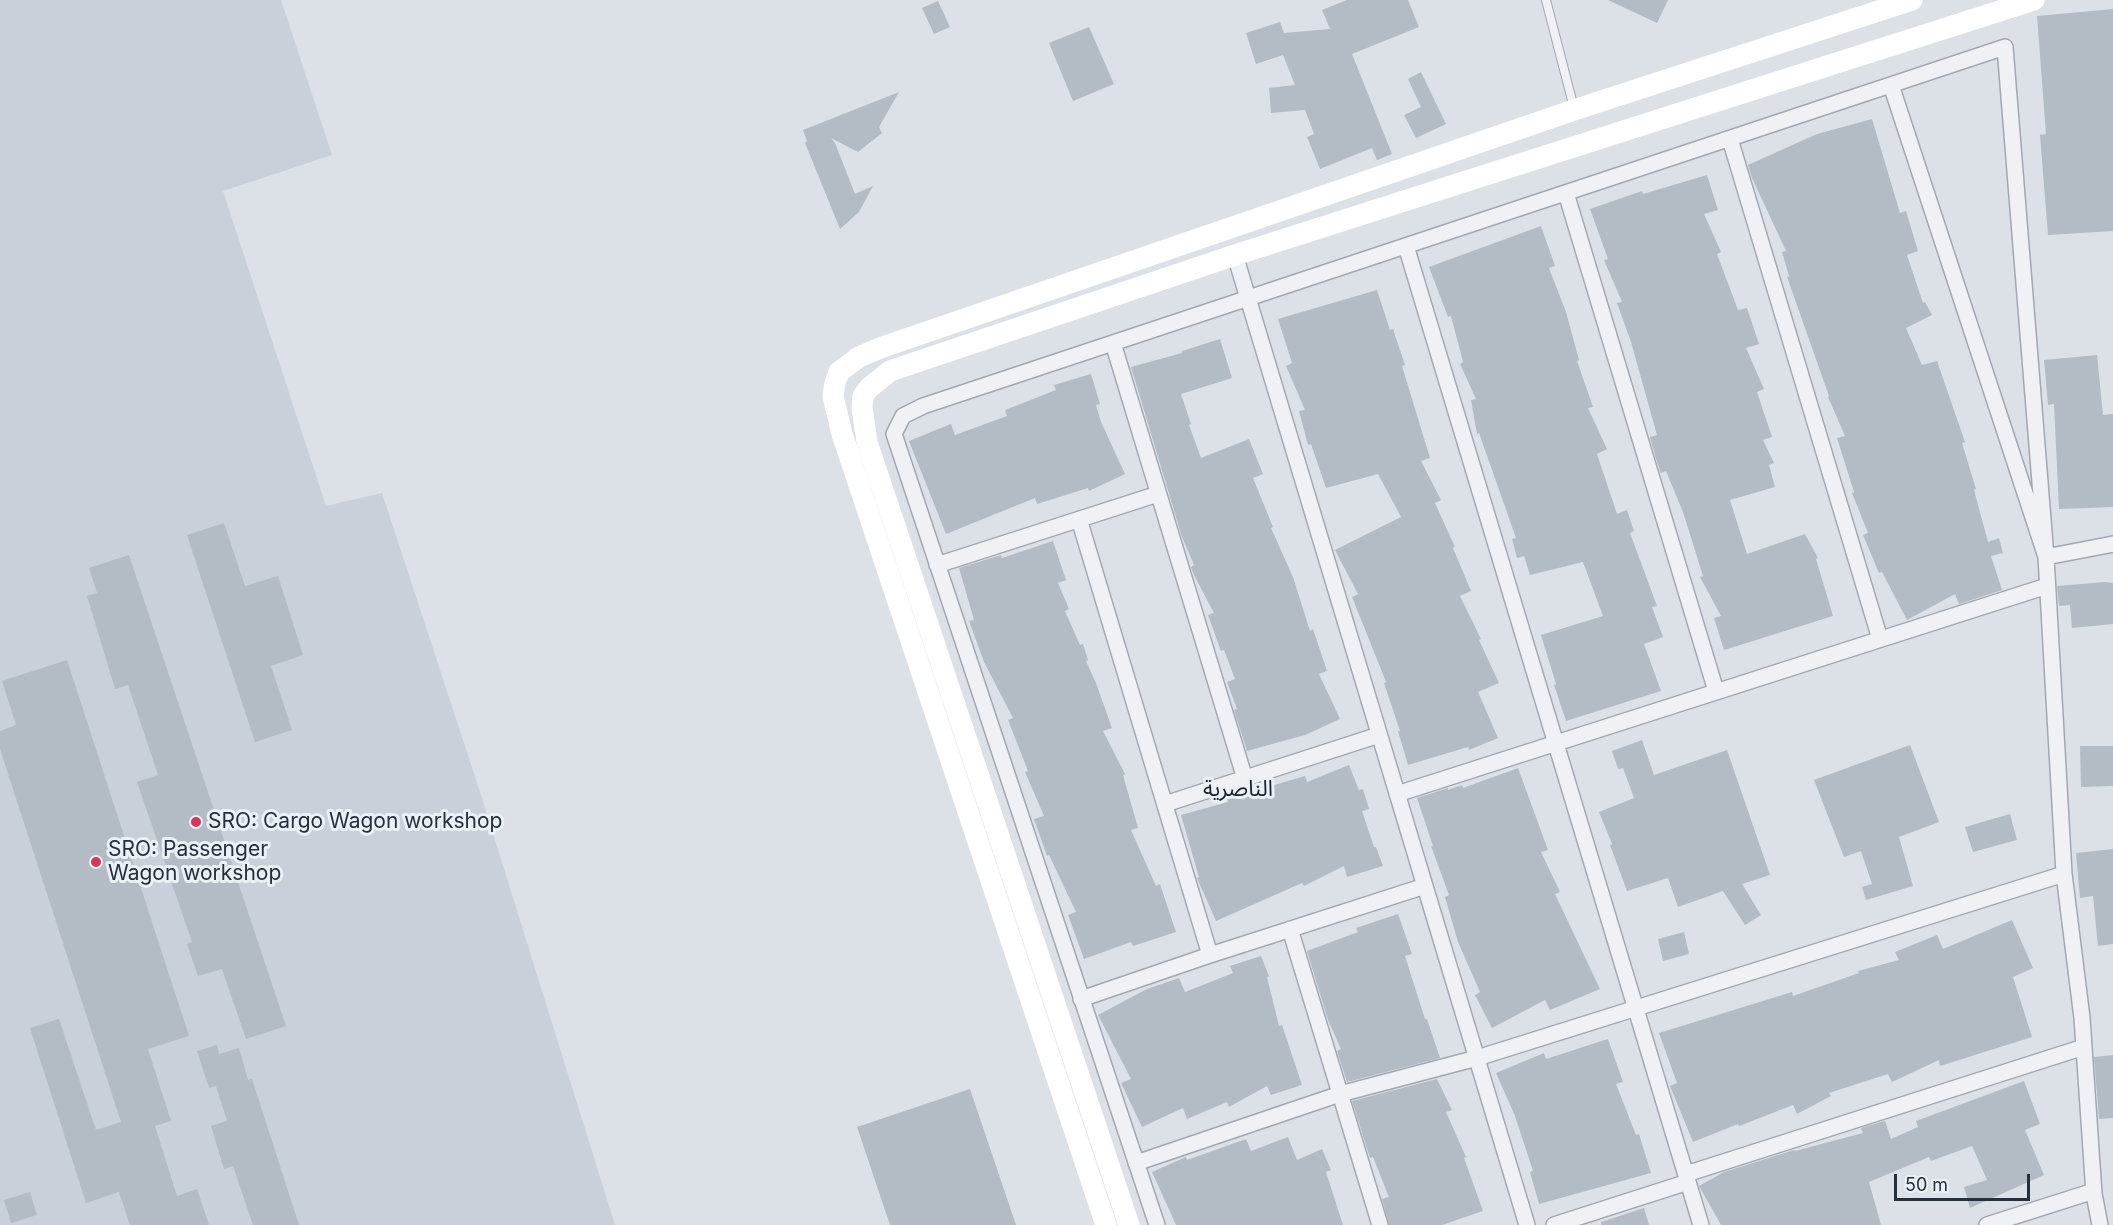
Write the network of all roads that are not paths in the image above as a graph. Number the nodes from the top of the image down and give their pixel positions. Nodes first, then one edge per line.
1 (1546, 0) edge
2 (1912, 0) edge
3 (2034, 0) edge
4 (1891, 85) junction
5 (1574, 110) junction
6 (1730, 139) junction
7 (1566, 193) junction
8 (1406, 246) junction
9 (1235, 255) junction
10 (1248, 298) junction
11 (1113, 343) junction
12 (1158, 494) junction
13 (1079, 519) junction
14 (2113, 544) edge
15 (2046, 557) junction
16 (937, 565) junction
17 (2047, 586) junction
18 (1880, 639) junction
19 (1716, 692) junction
20 (1380, 735) junction
21 (1556, 743) junction
22 (1245, 778) junction
23 (1397, 794) junction
24 (1165, 804) junction
25 (2064, 874) junction
26 (1425, 886) junction
27 (1290, 929) junction
28 (1210, 955) junction
29 (1081, 999) junction
30 (1636, 1008) junction
31 (2084, 1047) junction
32 (1477, 1058) junction
33 (1340, 1094) junction
34 (1136, 1163) junction
35 (1687, 1178) junction
36 (2094, 1191) junction
37 (1106, 1225) edge
38 (1129, 1225) edge
39 (1156, 1225) edge
40 (1380, 1225) edge
41 (1527, 1225) edge
42 (1554, 1225) edge
43 (1701, 1225) edge
44 (1987, 1225) edge
45 (2100, 1225) edge

1 - 5 lane
2 - 5 street
3 - 9 street
4 - 6 street
4 - 15 street
4 - 15 street
5 - 37 street
6 - 7 street
6 - 18 street
7 - 8 street
7 - 19 street
8 - 10 street
8 - 21 street
9 - 10 street
9 - 38 street
10 - 11 street
10 - 20 street
11 - 12 street
11 - 16 street
12 - 13 street
12 - 22 street
13 - 16 street
13 - 24 street
14 - 15 street
15 - 17 street
16 - 29 street
17 - 18 street
17 - 25 street
18 - 19 street
19 - 21 street
20 - 22 street
20 - 23 street
21 - 23 street
21 - 30 street
22 - 24 street
23 - 26 street
24 - 28 street
25 - 30 street
25 - 31 street
26 - 27 street
26 - 32 street
27 - 28 street
27 - 33 street
28 - 29 street
29 - 34 street
30 - 32 street
30 - 35 street
31 - 35 street
31 - 36 street
32 - 33 street
32 - 41 street
33 - 34 street
33 - 40 street
34 - 39 street
35 - 42 street
35 - 43 street
36 - 44 street
36 - 45 street

